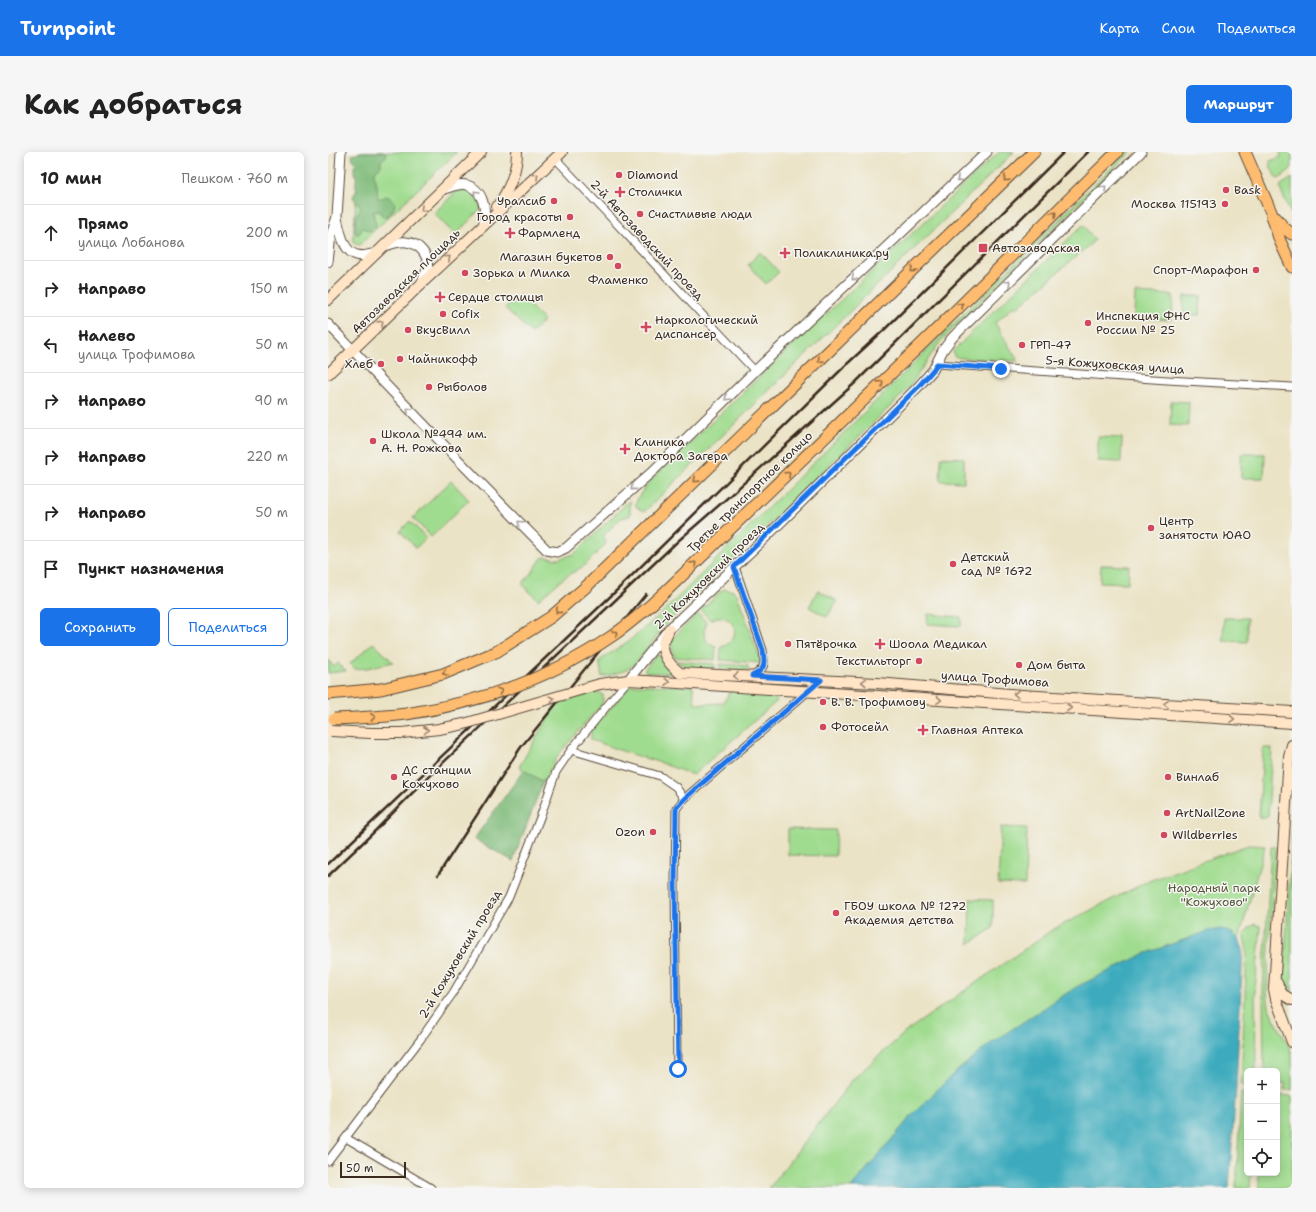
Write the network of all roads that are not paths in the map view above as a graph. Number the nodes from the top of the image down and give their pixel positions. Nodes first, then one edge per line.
1 (341, 152) edge
2 (481, 152) edge
3 (517, 152) edge
4 (987, 152) edge
5 (1034, 152) edge
6 (1117, 152) edge
7 (1141, 152) edge
8 (1245, 152) edge
9 (558, 155) edge
10 (444, 189) junction
11 (1271, 212) junction
12 (336, 217) junction
13 (485, 224) junction
14 (1292, 234) edge
15 (382, 249) junction
16 (328, 262) edge
17 (1292, 268) edge
18 (420, 285) junction
19 (328, 300) edge
20 (328, 324) edge
21 (353, 350) junction
22 (937, 364) junction
23 (755, 371) junction
24 (328, 374) edge
25 (1292, 387) edge
26 (734, 567) junction
27 (670, 629) junction
28 (752, 676) junction
29 (628, 680) junction
30 (821, 680) junction
31 (600, 684) junction
32 (808, 691) junction
33 (328, 694) edge
34 (612, 700) junction
35 (1292, 712) edge
36 (331, 719) edge
37 (1292, 723) edge
38 (330, 731) edge
39 (1292, 745) edge
40 (571, 750) junction
41 (684, 799) junction
42 (1276, 970) junction
43 (1292, 1000) edge
44 (1292, 1042) edge
45 (678, 1069) dead end
46 (346, 1138) junction
47 (328, 1161) edge
48 (431, 1188) edge

1 - 12 street
2 - 10 main road
3 - 13 main road, Автозаводская площадь
4 -> 23 street
5 -> 33 main road
36 -> 6 main road, Третье транспортное кольцо, bridge
22 -> 7 street, 2-й Кожуховский проезд
8 - 11 main road
13 -> 9 main road, Автозаводская площадь
9 - 23 street, 2-й Автозаводский проезд
13 -> 10 street
10 -> 15 main road
11 - 14 main road
11 - 17 main road
12 - 15 street
12 - 16 street
18 -> 13 main road, Автозаводская площадь
15 - 18 street
15 - 19 main road
21 -> 18 main road, Автозаводская площадь
20 - 21 street, Автозаводская площадь
23 -> 21 street
21 - 24 main road
22 - 25 street, 5-я Кожуховская улица
22 - 26 street, 2-й Кожуховский проезд
26 - 27 street, 2-й Кожуховский проезд
26 - 28 street
28 -> 27 main road, улица Трофимова
27 - 29 street, 2-й Кожуховский проезд
28 - 30 main road, улица Трофимова
29 - 31 main road, улица Трофимова
29 -> 32 main road, улица Трофимова
29 - 34 street, 2-й Кожуховский проезд
30 - 32 street
35 -> 30 main road, улица Трофимова
31 - 34 street
38 -> 31 main road, улица Трофимова, bridge
32 -> 37 main road, улица Трофимова
32 - 41 street
34 - 40 street, 2-й Кожуховский проезд
39 - 42 main road
40 - 41 street
40 - 46 street, 2-й Кожуховский проезд
41 - 45 street
42 - 43 main road
42 - 44 main road
46 - 47 street, 2-й Кожуховский проезд
46 - 48 street

